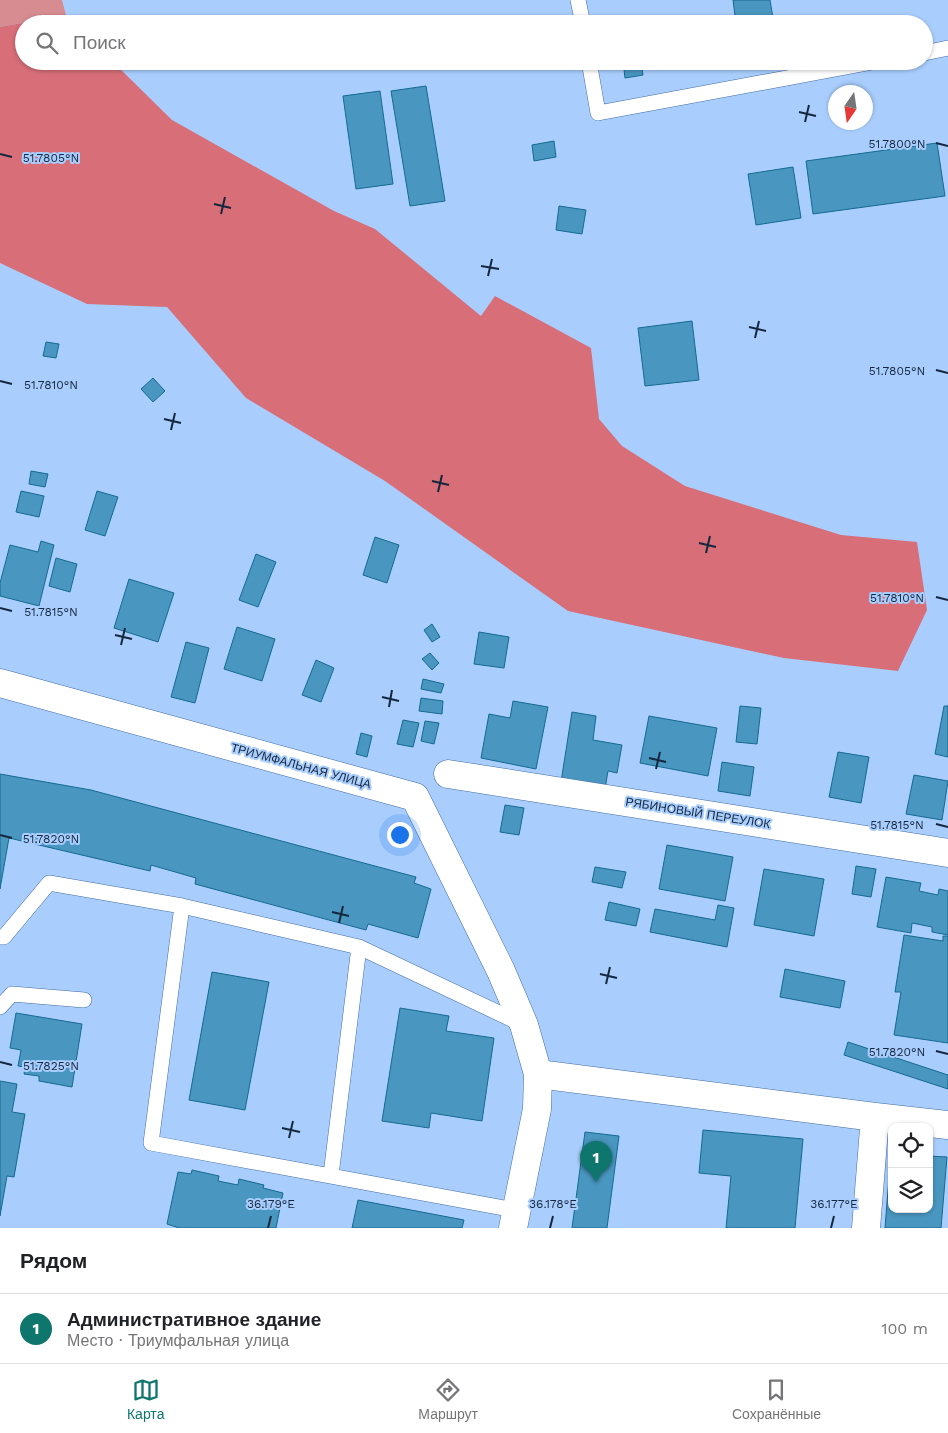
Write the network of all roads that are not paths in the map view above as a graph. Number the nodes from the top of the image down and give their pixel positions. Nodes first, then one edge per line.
1 (578, 0) edge
2 (581, 15) edge
3 (948, 48) edge
4 (933, 51) edge
5 (591, 70) edge
6 (830, 70) edge
7 (0, 683) edge
8 (448, 774) dead end
9 (948, 853) edge
10 (182, 906) junction
11 (0, 937) edge
12 (359, 947) junction
13 (84, 1000) dead end
14 (0, 1006) edge
15 (524, 1026) junction
16 (538, 1074) junction
17 (875, 1117) junction
18 (948, 1125) edge
19 (331, 1175) junction
20 (514, 1219) edge
21 (866, 1228) edge

1 - 2 lane
3 - 4 lane
5 - 6 lane
7 - 15 street, ТРИУМФАЛЬНАЯ УЛИЦА
8 - 9 street, РЯБИНОВЫЙ ПЕРЕУЛОК
10 - 11 lane
10 - 12 lane
10 - 19 lane
12 - 15 lane
12 - 19 lane
13 - 14 lane
15 - 16 street, ТРИУМФАЛЬНАЯ УЛИЦА
16 - 17 street
16 - 20 street, ТРИУМФАЛЬНАЯ УЛИЦА
17 - 18 street
17 - 21 street
19 - 20 lane

